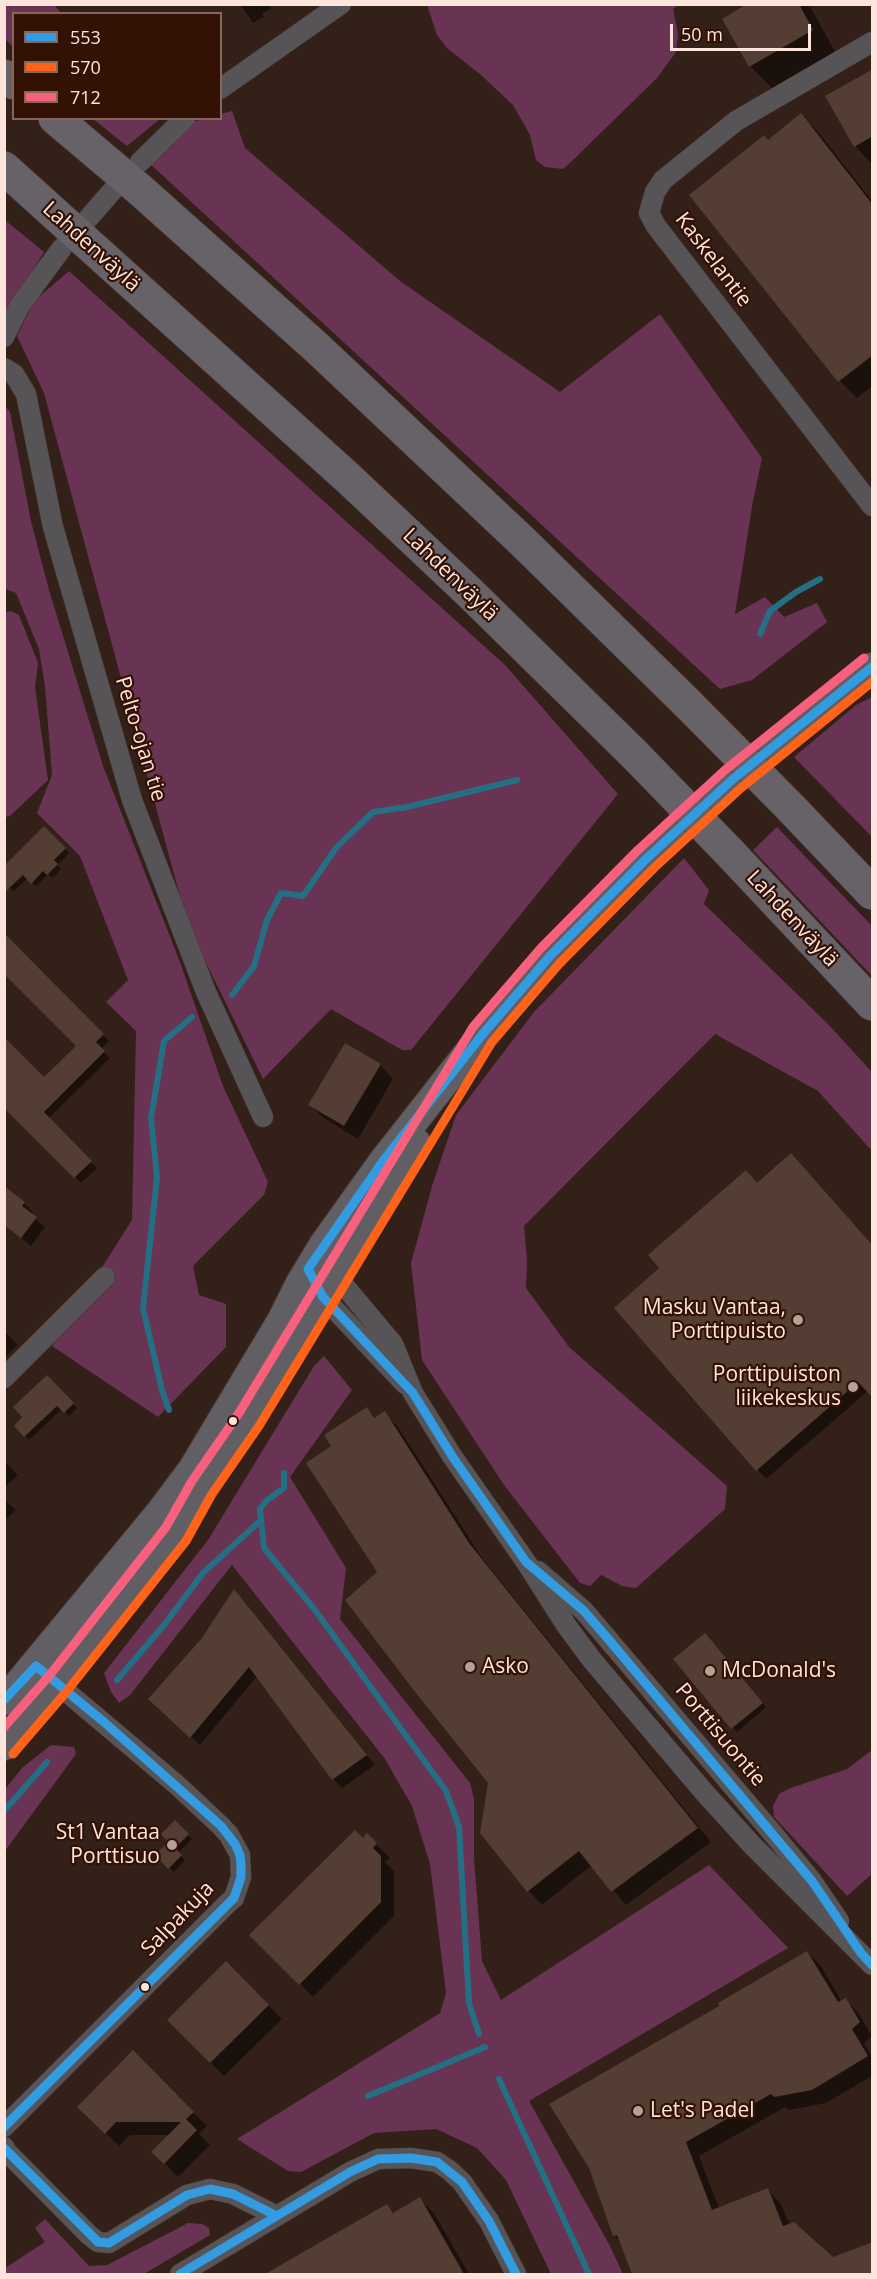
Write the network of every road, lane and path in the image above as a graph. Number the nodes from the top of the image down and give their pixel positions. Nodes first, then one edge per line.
1 (341, 4) edge
2 (873, 42) edge
3 (222, 88) edge
4 (57, 120) edge
5 (183, 120) edge
6 (140, 162) dead end
7 (4, 168) edge
8 (113, 190) dead end
9 (86, 221) dead end
10 (62, 248) dead end
11 (4, 337) edge
12 (4, 368) edge
13 (873, 506) edge
14 (873, 667) edge
15 (873, 893) edge
16 (873, 1004) edge
17 (478, 1041) junction
18 (263, 1117) dead end
19 (308, 1269) junction
20 (105, 1277) dead end
21 (330, 1287) junction
22 (4, 1378) edge
23 (526, 1562) junction
24 (36, 1666) junction
25 (58, 1684) junction
26 (4, 1701) edge
27 (4, 1746) edge
28 (867, 1959) edge
29 (4, 2127) edge
30 (4, 2147) edge
31 (275, 2215) junction
32 (180, 2274) edge
33 (516, 2274) edge

1 - 3 street
2 - 13 street, Kaskelantie
4 - 15 highway, bridge
5 - 6 street
7 - 16 highway, Lahdenväylä, bridge
8 - 9 street
10 - 11 street
12 - 18 street, Pelto-ojan tie
14 - 17 main road
17 - 19 main road
17 - 21 main road
19 - 21 street, Porttisuontie
19 - 24 main road
20 - 22 street
21 - 23 street, Porttisuontie
21 - 25 main road
23 - 28 street, Porttisuontie
23 - 28 street, Porttisuontie
24 - 25 street, Salpakuja
24 - 26 main road
25 - 27 main road
25 - 29 street, Salpakuja
30 - 31 street
31 - 32 street
31 - 33 street

